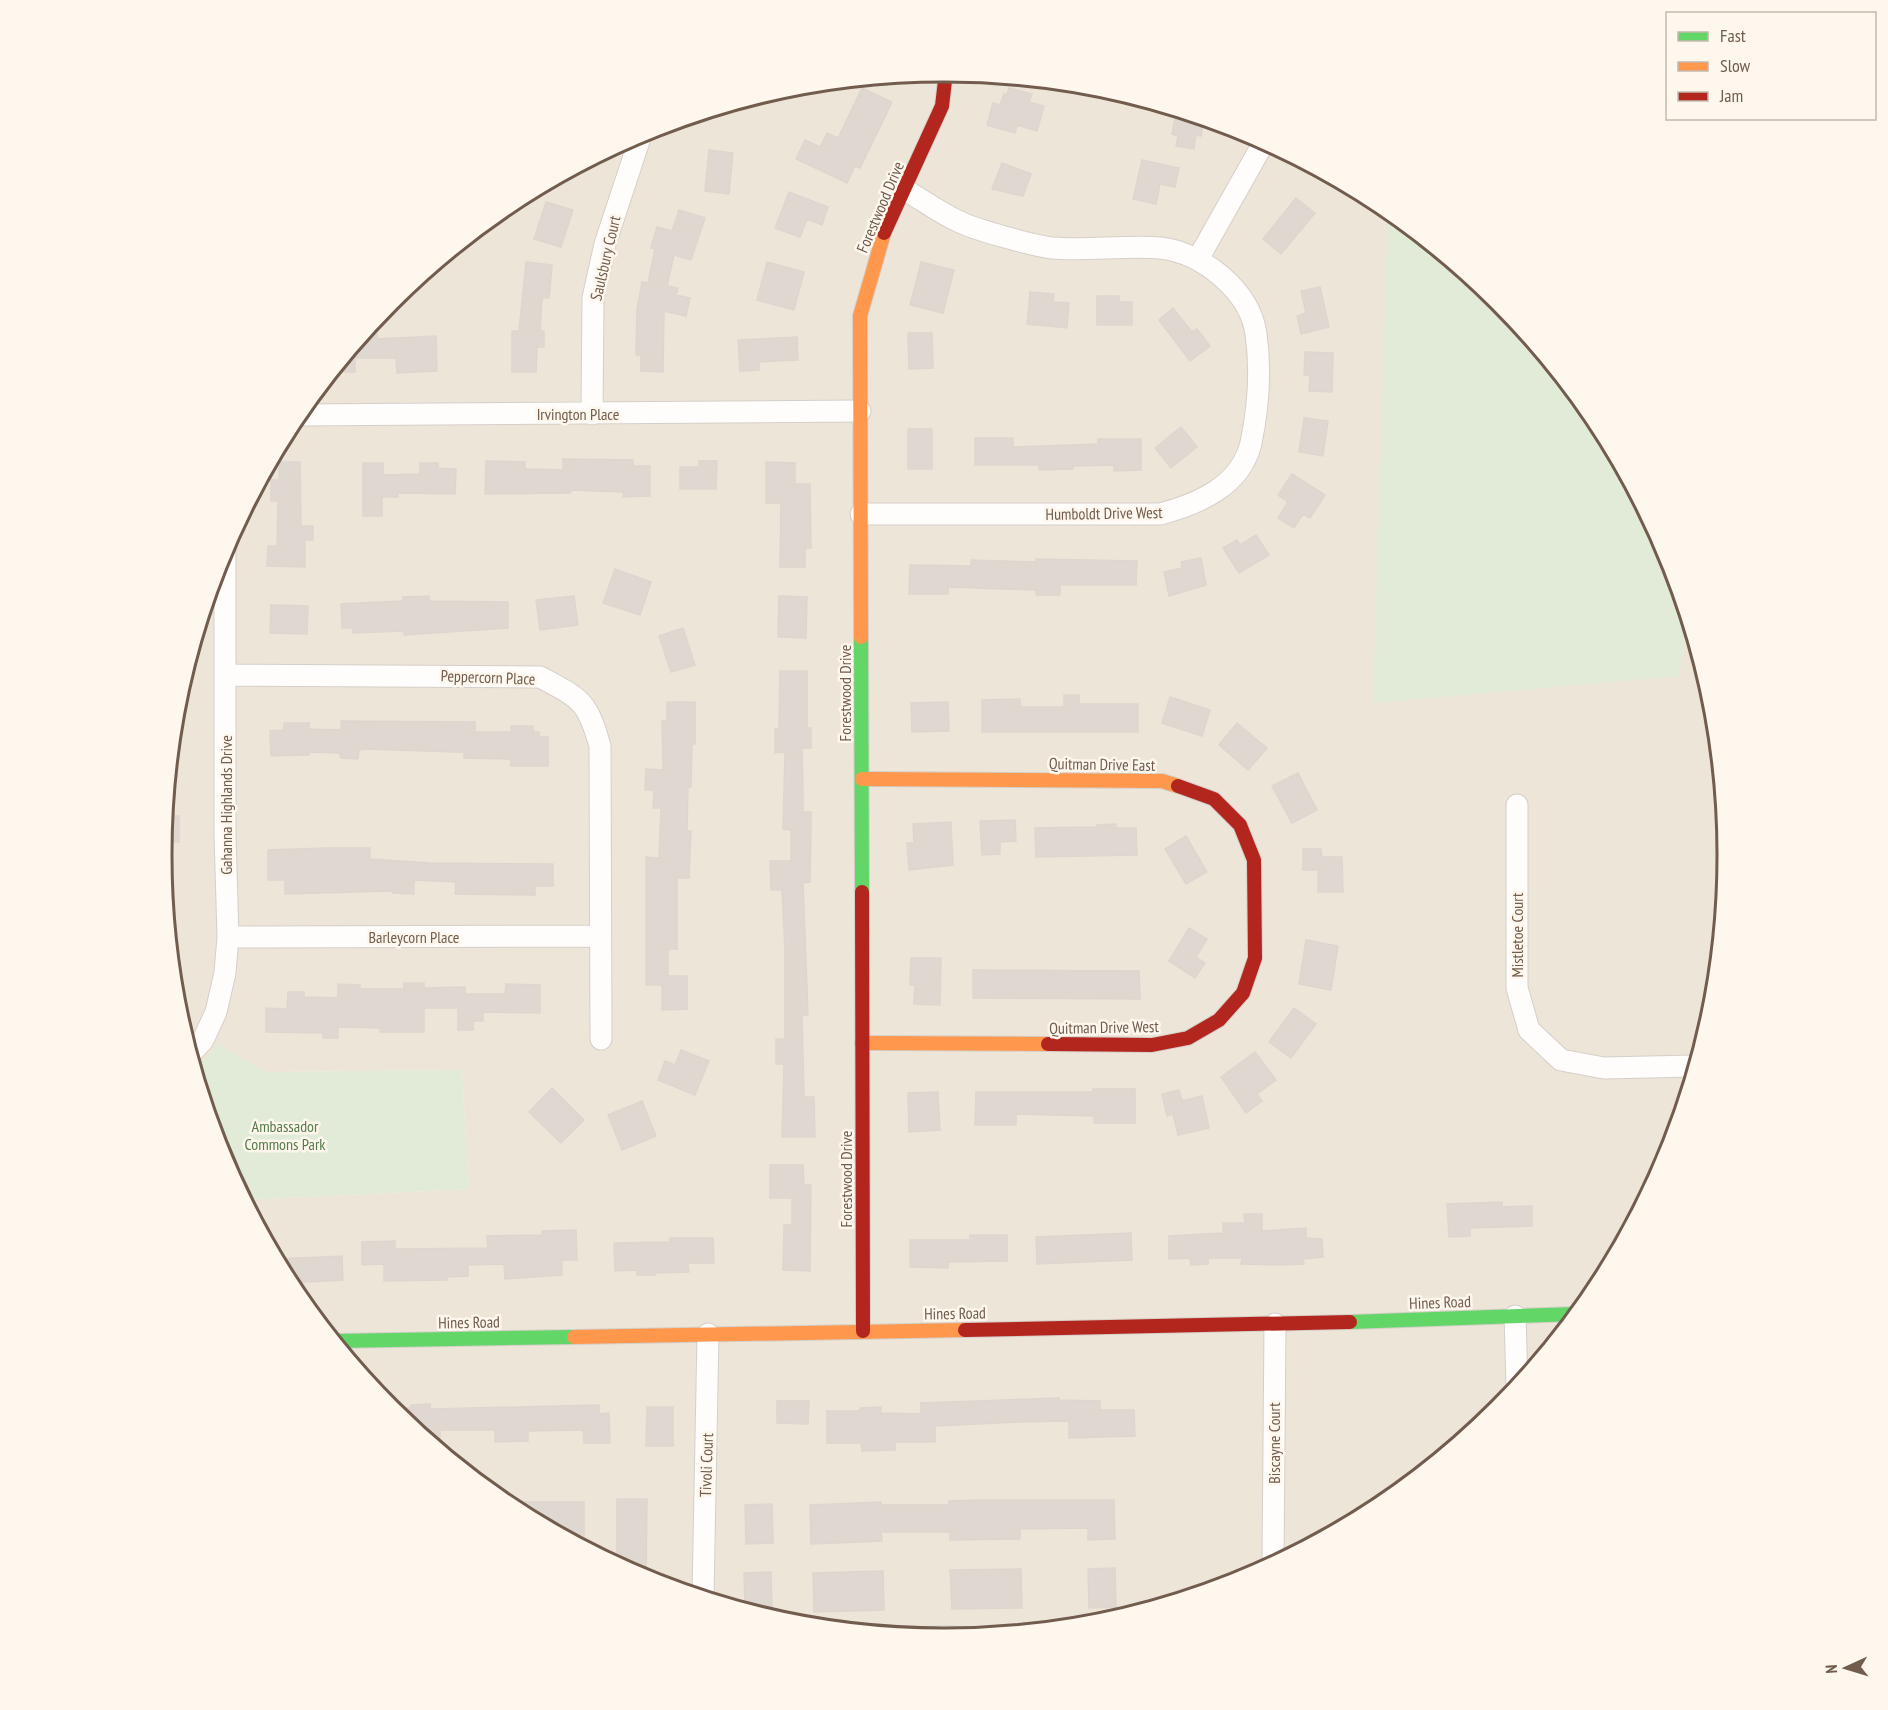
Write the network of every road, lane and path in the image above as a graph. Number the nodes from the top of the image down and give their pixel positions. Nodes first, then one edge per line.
1 (945, 82) edge
2 (637, 146) edge
3 (1260, 150) edge
4 (905, 190) junction
5 (1198, 259) junction
6 (860, 411) junction
7 (592, 414) junction
8 (310, 415) edge
9 (861, 514) junction
10 (225, 571) edge
11 (227, 675) junction
12 (862, 779) junction
13 (1517, 805) dead end
14 (1254, 909) joint
15 (600, 936) junction
16 (228, 937) junction
17 (601, 1039) dead end
18 (862, 1043) junction
19 (196, 1047) edge
20 (1687, 1066) edge
21 (1565, 1314) edge
22 (1515, 1316) junction
23 (1275, 1324) junction
24 (863, 1331) junction
25 (708, 1334) junction
26 (344, 1341) edge
27 (1517, 1373) edge
28 (1273, 1554) edge
29 (703, 1589) edge

1 - 4 street, Forestwood Drive
2 - 7 street, Saulsbury Court
3 - 5 street
4 - 5 street, Humboldt Drive West
4 - 6 street, Forestwood Drive
5 - 9 street, Humboldt Drive West
6 - 7 street, Irvington Place
6 - 9 street, Forestwood Drive
7 - 8 street, Irvington Place
9 - 12 street, Forestwood Drive
10 - 11 street, Gahanna Highlands Drive
11 - 15 street, Peppercorn Place
11 - 16 street, Gahanna Highlands Drive
12 - 14 street, Quitman Drive East
12 - 18 street, Forestwood Drive
13 - 20 street, Mistletoe Court
14 - 18 street, Quitman Drive West
15 - 16 street, Barleycorn Place
15 - 17 street, Peppercorn Place
16 - 19 street, Gahanna Highlands Drive
18 - 24 street, Forestwood Drive
21 - 22 street, Hines Road
22 - 23 street, Hines Road
22 - 27 street
23 - 24 street, Hines Road
23 - 28 street, Biscayne Court
24 - 25 street, Hines Road
25 - 26 street, Hines Road
25 - 29 street, Tivoli Court

